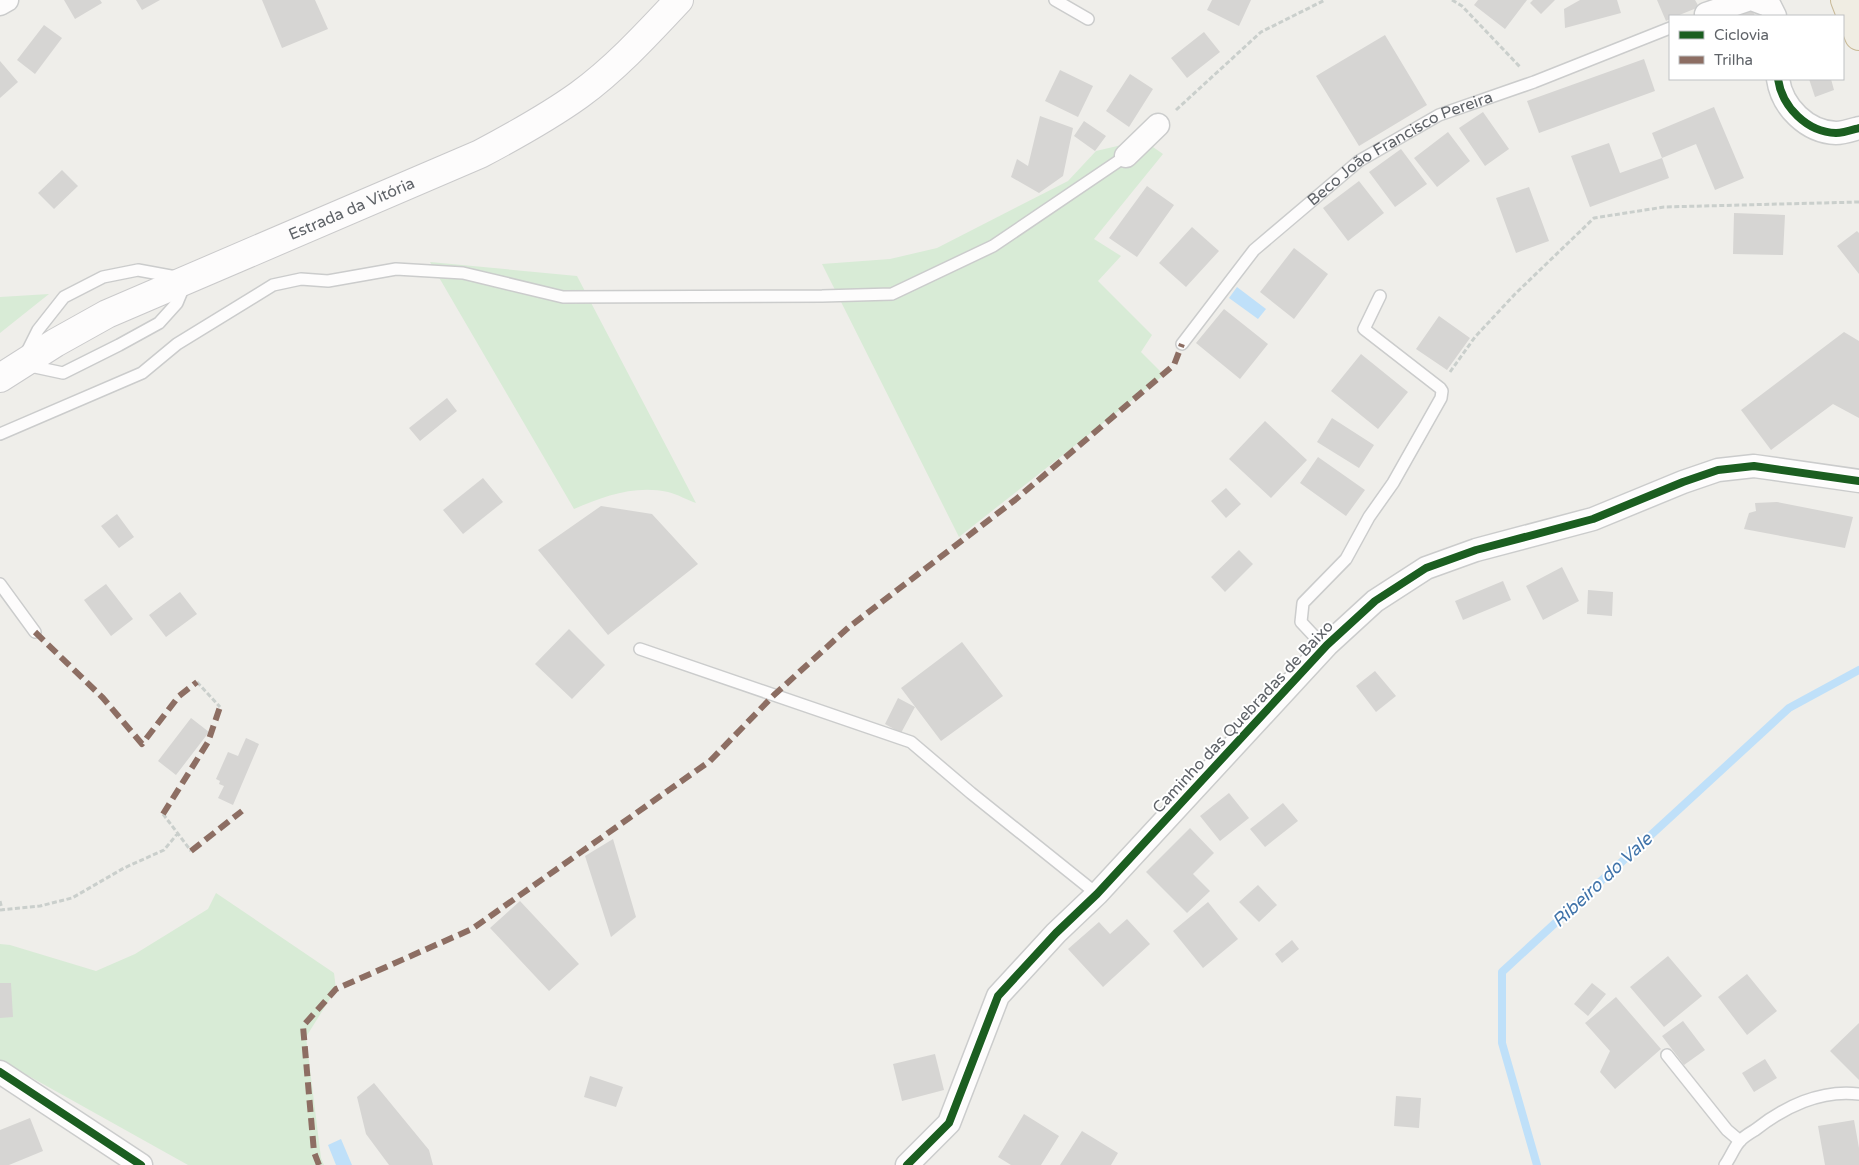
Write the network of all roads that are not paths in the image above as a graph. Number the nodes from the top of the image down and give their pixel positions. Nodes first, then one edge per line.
1 (7, 0) edge
2 (678, 0) edge
3 (1056, 0) edge
4 (1747, 0) edge
5 (1754, 0) edge
6 (1845, 0) edge
7 (0, 4) edge
8 (1703, 15) edge
9 (1775, 15) edge
10 (1088, 20) dead end
11 (1669, 28) edge
12 (1859, 36) edge
13 (1778, 80) edge
14 (1158, 125) dead end
15 (1859, 128) edge
16 (1126, 156) joint
17 (187, 279) junction
18 (1380, 296) dead end
19 (1182, 344) dead end
20 (10, 371) edge
21 (0, 434) edge
22 (1859, 481) edge
23 (0, 584) edge
24 (35, 632) dead end
25 (1327, 645) junction
26 (640, 649) dead end
27 (1097, 894) junction
28 (1667, 1055) dead end
29 (0, 1072) edge
30 (1859, 1094) edge
31 (1740, 1141) junction
32 (140, 1165) edge
33 (907, 1165) edge
34 (1725, 1165) edge

1 - 7 street
2 - 17 main road, Estrada da Vitória
3 - 10 lane
4 - 8 street
5 - 9 street
6 - 12 highway
11 - 19 lane, Beco João Francisco Pereira
13 - 15 street
14 - 16 street
16 - 21 lane
17 - 20 main road, Estrada da Vitória
17 - 20 lane
18 - 25 lane
22 - 25 street, Caminho das Quebradas de Baixo
23 - 24 lane
25 - 27 street, Caminho das Quebradas de Baixo
26 - 27 lane
27 - 33 street, Caminho das Quebradas de Baixo
28 - 31 lane
29 - 32 street
30 - 31 lane
31 - 34 lane

